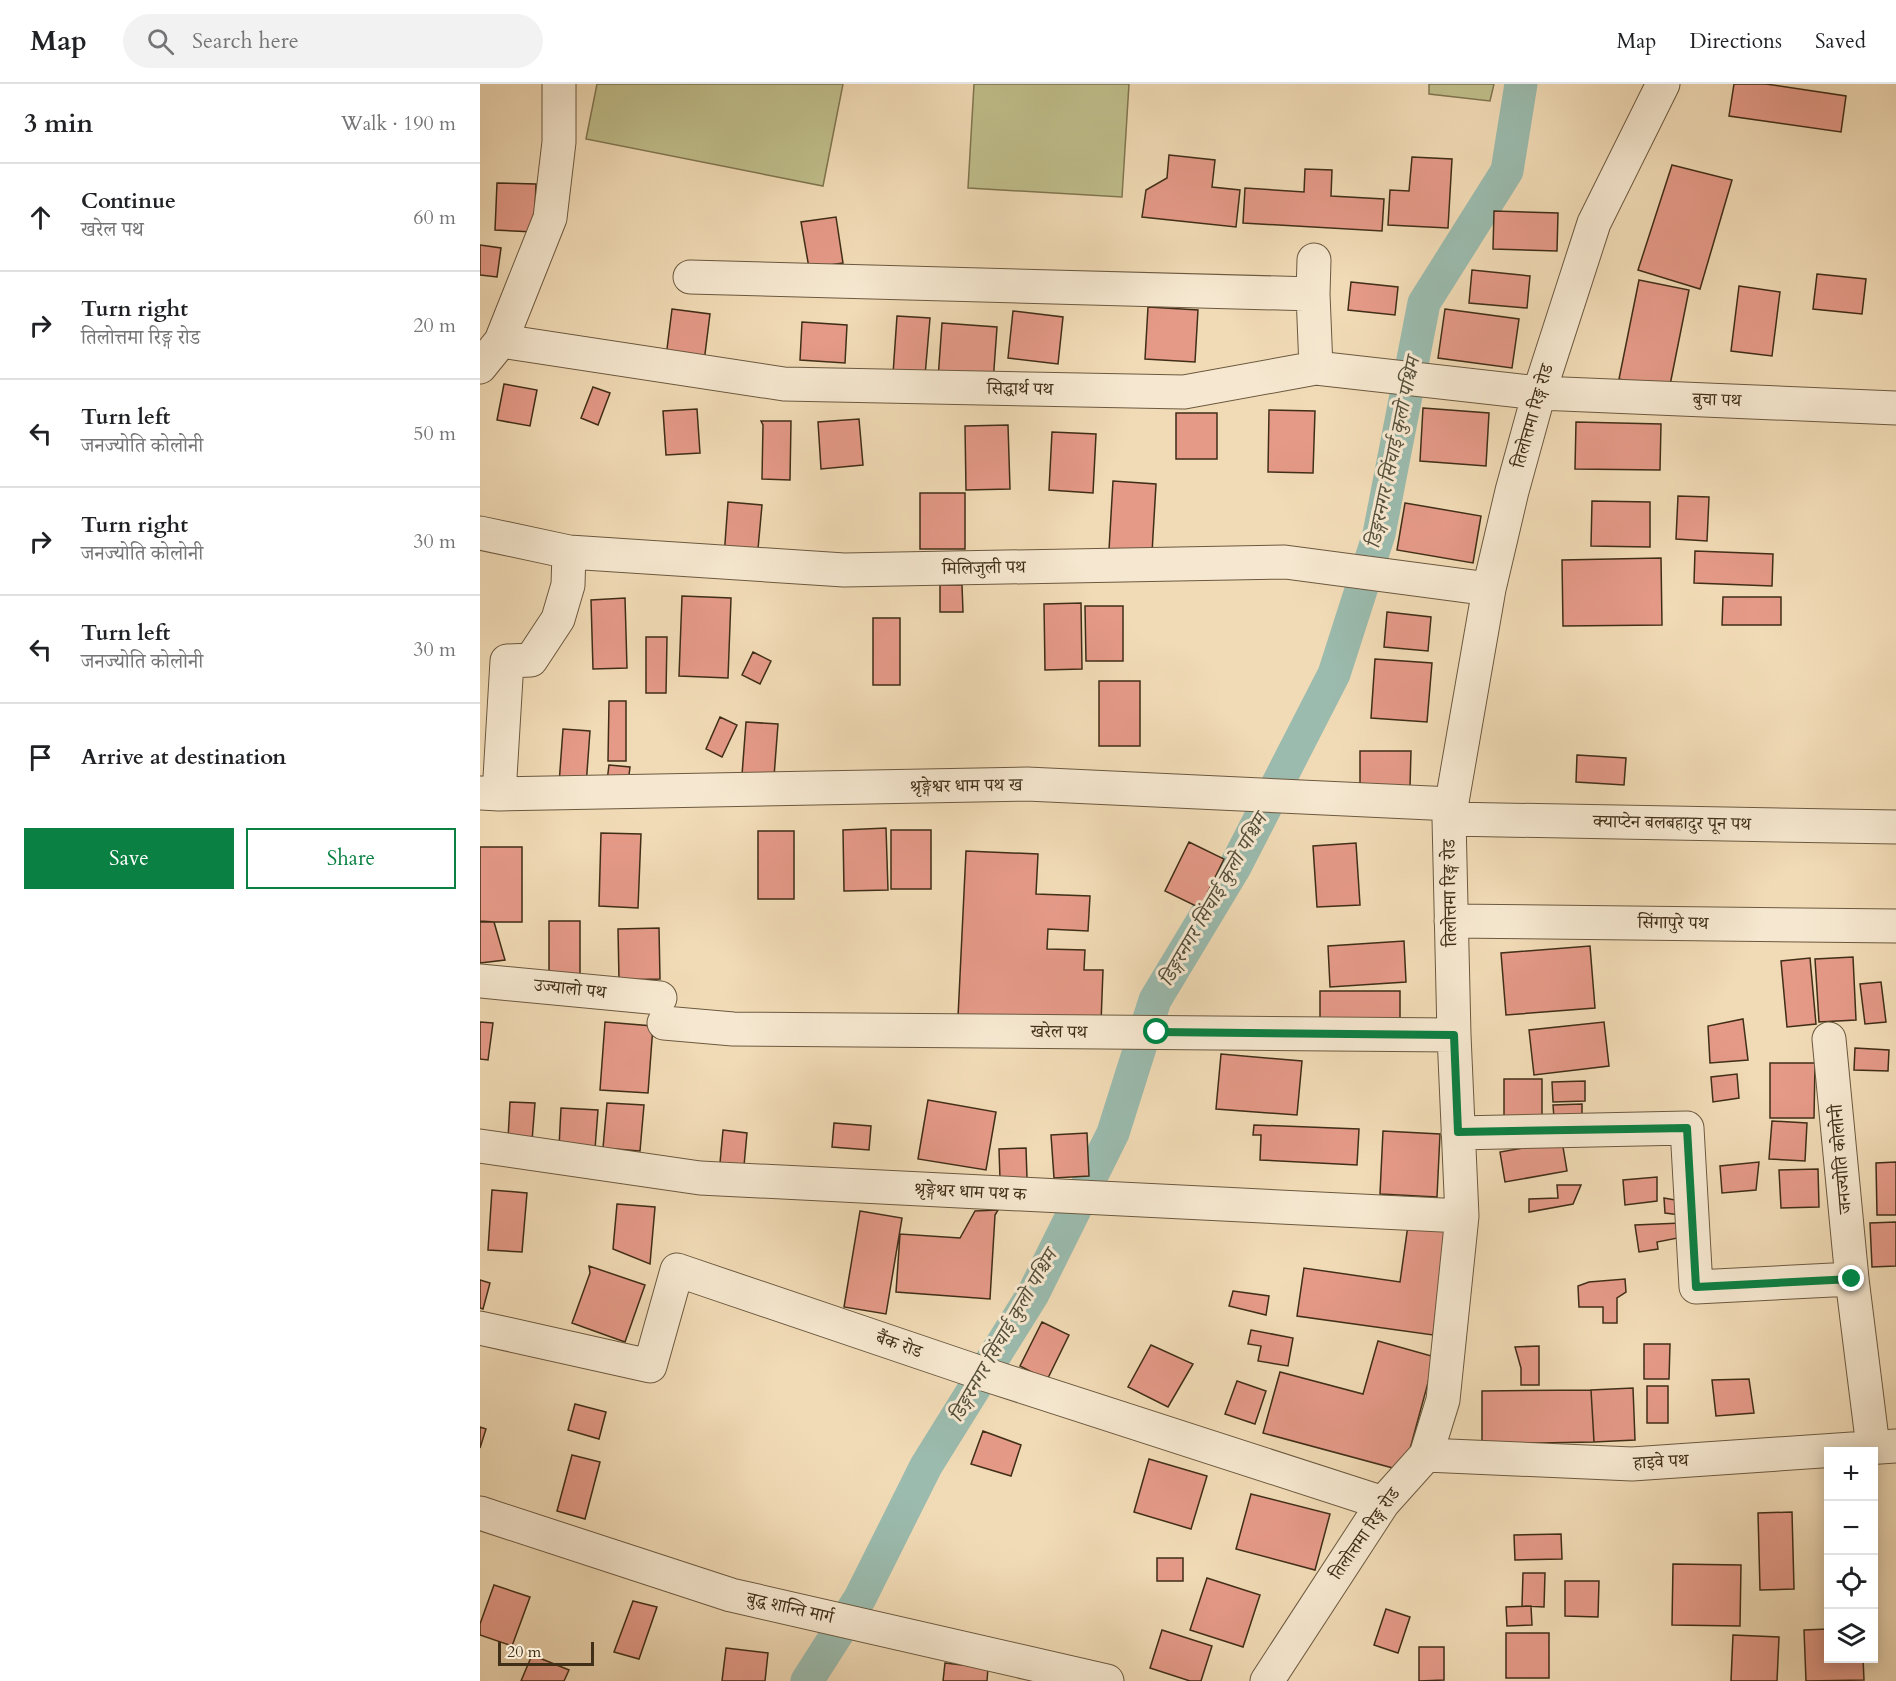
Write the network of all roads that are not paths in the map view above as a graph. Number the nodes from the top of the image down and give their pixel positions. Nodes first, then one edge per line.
1 (559, 84) edge
2 (1663, 84) edge
3 (1314, 260) dead end
4 (690, 277) dead end
5 (1313, 294) junction
6 (501, 341) junction
7 (480, 366) edge
8 (1328, 370) junction
9 (1539, 393) junction
10 (1896, 408) edge
11 (480, 533) edge
12 (569, 552) junction
13 (1489, 589) junction
14 (489, 794) edge
15 (1450, 812) junction
16 (1896, 827) edge
17 (1450, 921) junction
18 (1896, 926) edge
19 (480, 981) edge
20 (662, 1011) joint
21 (1454, 1035) junction
22 (1829, 1039) dead end
23 (1458, 1132) junction
24 (480, 1146) edge
25 (1462, 1216) junction
26 (1852, 1279) junction
27 (480, 1328) edge
28 (1885, 1447) edge
29 (1426, 1455) junction
30 (1383, 1503) junction
31 (480, 1513) edge
32 (1107, 1681) edge
33 (1267, 1681) edge

1 - 6 street
2 - 9 street, तिलोत्तमा रिङ्ग रोड
3 - 5 street
4 - 5 street
5 - 8 street
6 - 7 street
6 - 8 street, सिद्धार्थ पथ
8 - 9 street, सिद्धार्थ पथ
9 - 10 street, बुचा पथ
9 - 13 street, तिलोत्तमा रिङ्ग रोड
11 - 12 street, मिलिजुली पथ
12 - 13 street, मिलिजुली पथ
12 - 14 street
13 - 15 street, तिलोत्तमा रिङ्ग रोड
14 - 15 street, श्रृङ्गेश्वर धाम पथ ख
15 - 16 street, क्याप्टेन बलबहादुर पून पथ
15 - 17 street, तिलोत्तमा रिङ्ग रोड
17 - 18 street, सिंगापुरे पथ
17 - 21 street, तिलोत्तमा रिङ्ग रोड
19 - 20 street, उज्यालो पथ
20 - 21 street, खरेल पथ
21 - 23 street, तिलोत्तमा रिङ्ग रोड
22 - 26 street, जनज्योति कोलोनी
23 - 25 street, तिलोत्तमा रिङ्ग रोड
23 - 26 street
24 - 25 street, श्रृङ्गेश्वर धाम पथ क
25 - 29 street, तिलोत्तमा रिङ्ग रोड
26 - 28 street, जनज्योति कोलोनी
27 - 30 street, बैंक रोड
28 - 29 street, हाइवे पथ
29 - 30 street, तिलोत्तमा रिङ्ग रोड
30 - 33 street, तिलोत्तमा रिङ्ग रोड
31 - 32 street, बुद्ध शान्ति मार्ग

